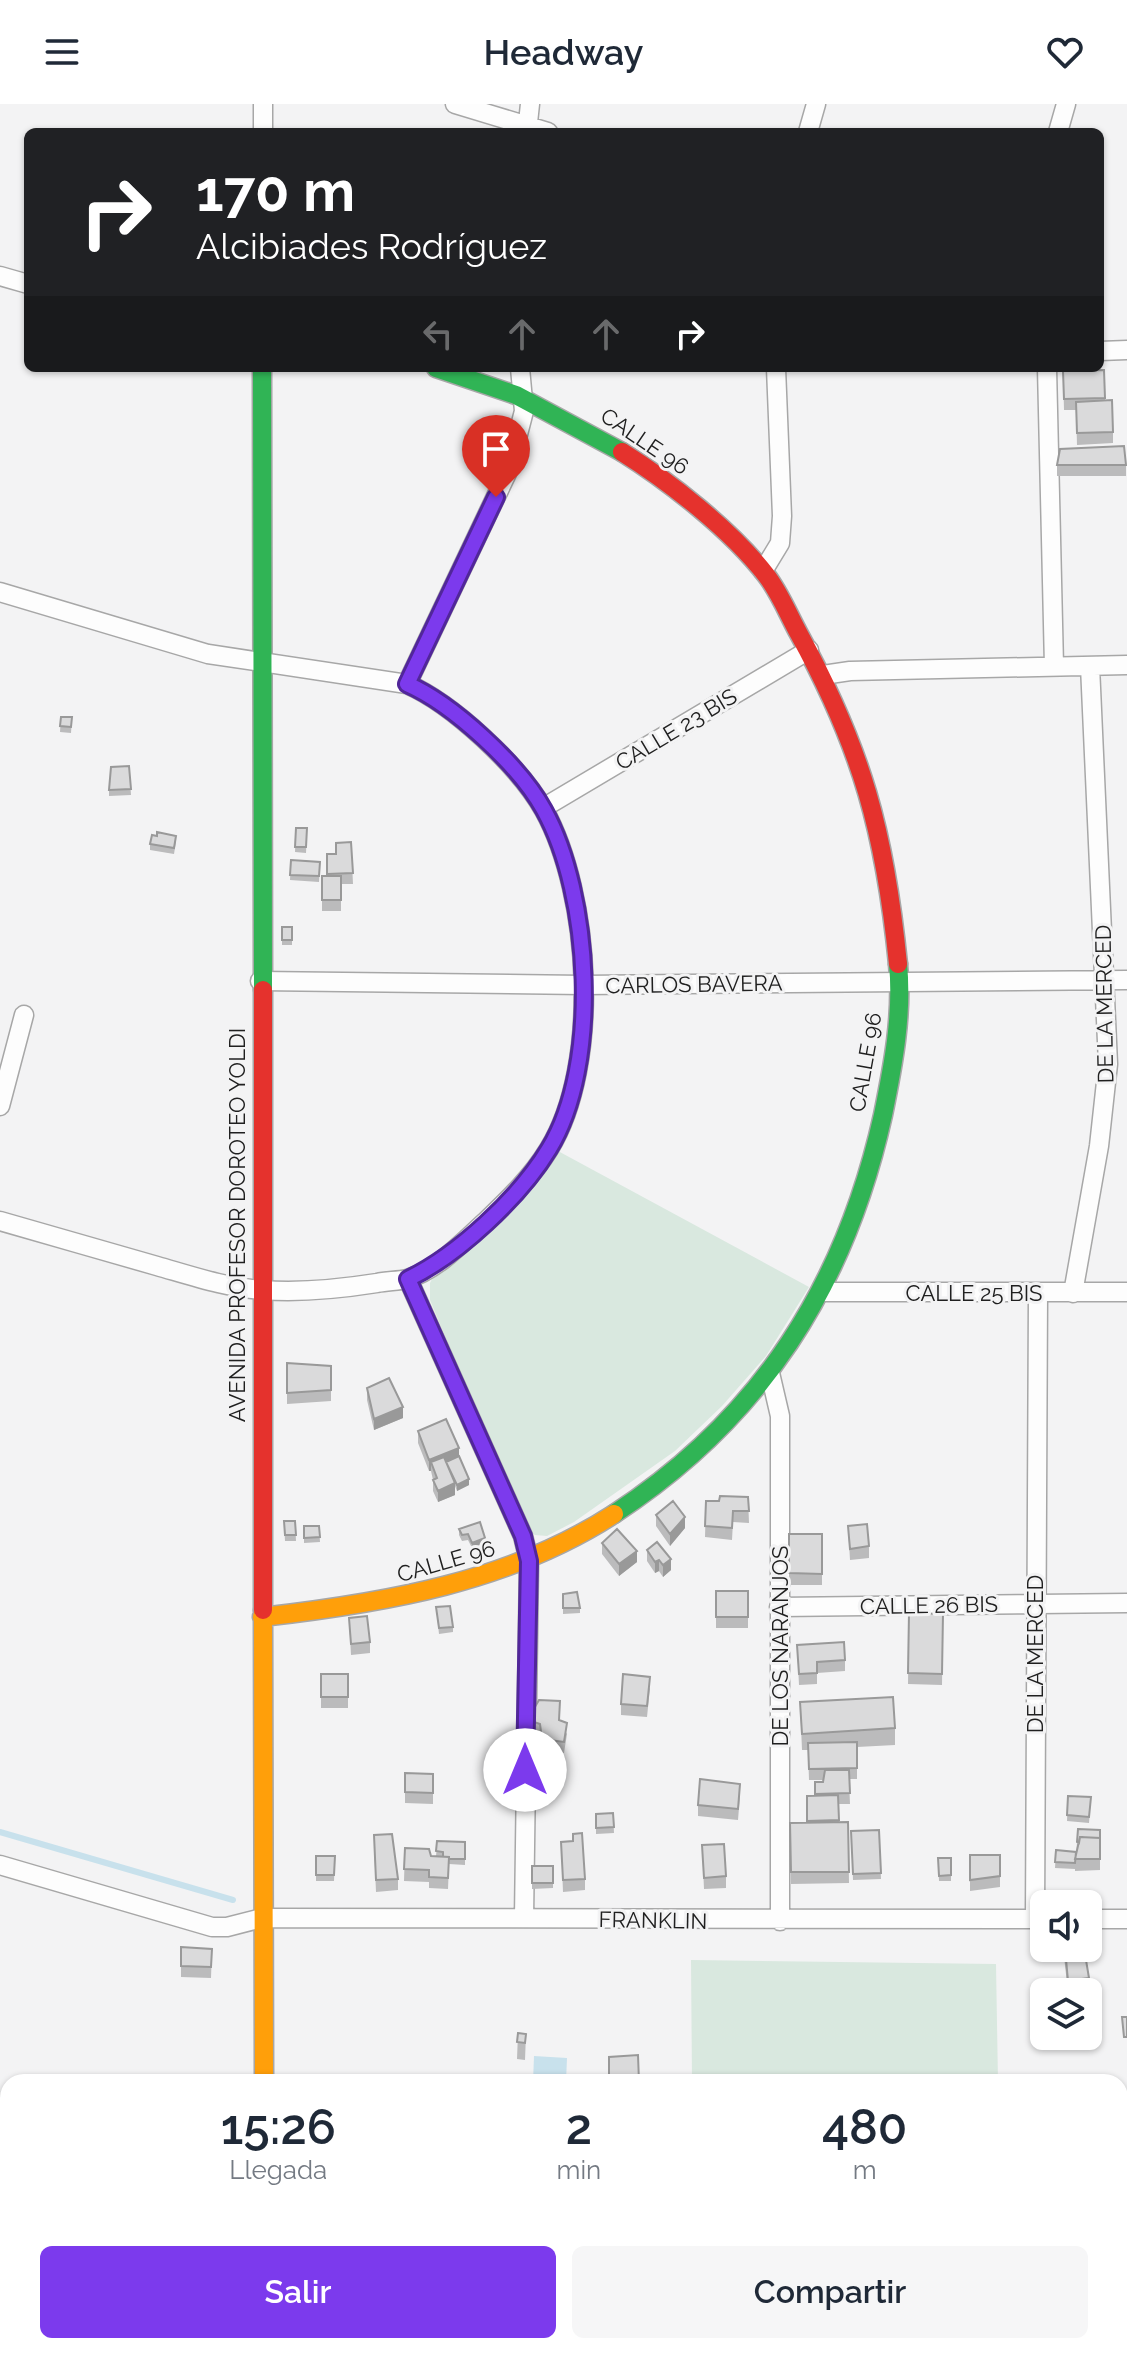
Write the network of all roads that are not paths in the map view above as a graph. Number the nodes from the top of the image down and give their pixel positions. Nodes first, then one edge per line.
1 (263, 104) edge
2 (455, 104) edge
3 (530, 104) edge
4 (816, 104) edge
5 (1066, 104) edge
6 (263, 128) edge
7 (524, 128) edge
8 (527, 128) edge
9 (809, 128) edge
10 (1059, 128) edge
11 (0, 276) edge
12 (24, 283) edge
13 (1127, 350) edge
14 (1104, 351) edge
15 (262, 372) edge
16 (448, 372) edge
17 (520, 372) edge
18 (776, 372) edge
19 (1047, 372) edge
20 (522, 397) junction
21 (763, 571) junction
22 (0, 592) edge
23 (809, 650) junction
24 (262, 661) junction
25 (1127, 665) edge
26 (1054, 666) junction
27 (1090, 666) junction
28 (823, 675) junction
29 (407, 684) junction
30 (543, 808) junction
31 (898, 980) junction
32 (1105, 980) junction
33 (1127, 980) edge
34 (260, 981) junction
35 (583, 985) junction
36 (24, 1015) dead end
37 (0, 1106) edge
38 (0, 1221) edge
39 (408, 1279) junction
40 (262, 1290) junction
41 (821, 1292) junction
42 (1127, 1292) edge
43 (1073, 1293) junction
44 (1038, 1294) junction
45 (770, 1373) junction
46 (529, 1561) junction
47 (1035, 1603) junction
48 (1127, 1603) edge
49 (779, 1607) junction
50 (262, 1617) junction
51 (0, 1865) edge
52 (1039, 1890) edge
53 (262, 1918) junction
54 (524, 1918) junction
55 (1030, 1919) edge
56 (1102, 1919) edge
57 (1127, 1919) edge
58 (780, 1921) junction
59 (264, 2074) edge

1 - 6 street
2 - 7 street
3 - 8 street
4 - 9 street
5 - 10 street
11 - 12 street
13 - 14 street
15 - 24 street, AVENIDA PROFESOR DOROTEO YOLDI
16 - 20 street, CALLE 96
17 - 20 street
18 - 21 street
19 - 26 street
20 - 21 street, CALLE 96
20 - 29 street
21 - 23 street, CALLE 96
22 - 24 street
23 - 28 street, CALLE 96
23 - 30 street, CALLE 23 BIS
24 - 29 street
24 - 34 street, AVENIDA PROFESOR DOROTEO YOLDI
25 - 27 street
26 - 27 street
26 - 28 street
27 - 32 street, DE LA MERCED
28 - 31 street, CALLE 96
29 - 30 street
30 - 35 street
31 - 32 street, CARLOS BAVERA
31 - 35 street, CARLOS BAVERA
31 - 41 street, CALLE 96
32 - 33 street, CARLOS BAVERA
32 - 43 street, DE LA MERCED
34 - 35 street, CARLOS BAVERA
34 - 40 street, AVENIDA PROFESOR DOROTEO YOLDI
35 - 39 street
36 - 37 street
38 - 40 street
39 - 40 street
39 - 46 street
40 - 50 street, AVENIDA PROFESOR DOROTEO YOLDI
41 - 44 street, CALLE 25 BIS
41 - 45 street, CALLE 96
42 - 43 street, CALLE 25 BIS
43 - 44 street, CALLE 25 BIS
44 - 47 street, DE LA MERCED
45 - 46 street, CALLE 96
45 - 49 street, DE LOS NARANJOS
46 - 50 street, CALLE 96
46 - 54 street
47 - 48 street, CALLE 26 BIS
47 - 49 street, CALLE 26 BIS
47 - 52 street, DE LA MERCED
49 - 58 street, DE LOS NARANJOS
50 - 53 street, AVENIDA PROFESOR DOROTEO YOLDI
51 - 53 street, FRANKLIN
53 - 54 street, FRANKLIN
53 - 59 street, AVENIDA PROFESOR DOROTEO YOLDI
54 - 58 street, FRANKLIN
55 - 58 street, FRANKLIN
56 - 57 street

